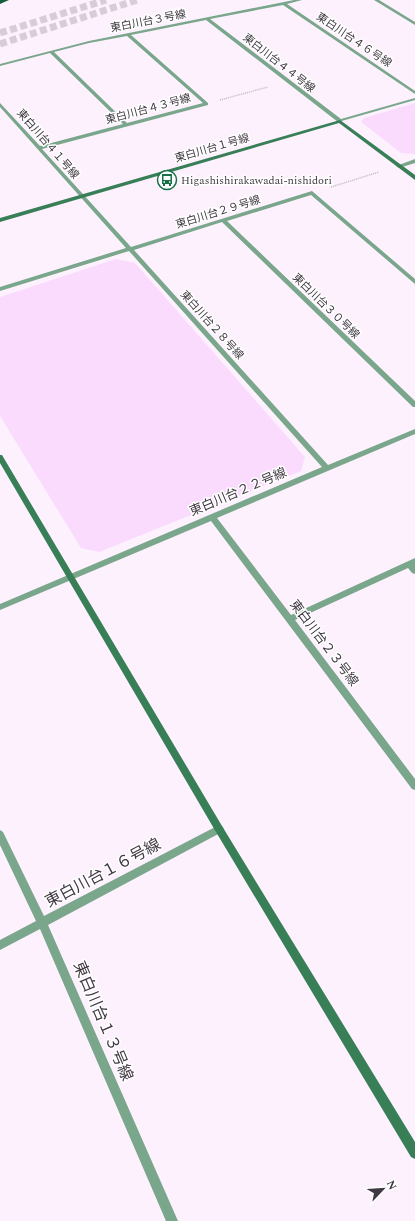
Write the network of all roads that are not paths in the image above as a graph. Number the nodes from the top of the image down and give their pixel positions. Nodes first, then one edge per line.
1 (6, 0) edge
2 (300, 0) edge
3 (376, 0) edge
4 (0, 2) edge
5 (283, 3) junction
6 (208, 19) junction
7 (415, 24) edge
8 (127, 34) junction
9 (51, 52) junction
10 (0, 65) edge
11 (415, 93) edge
12 (415, 99) edge
13 (0, 104) edge
14 (340, 121) junction
15 (126, 125) junction
16 (39, 148) junction
17 (415, 161) edge
18 (399, 166) junction
19 (415, 178) edge
20 (81, 197) junction
21 (0, 220) edge
22 (224, 220) junction
23 (131, 249) junction
24 (415, 282) edge
25 (0, 289) edge
26 (415, 405) edge
27 (415, 431) edge
28 (0, 457) edge
29 (326, 468) junction
30 (212, 517) junction
31 (412, 562) edge
32 (415, 571) edge
33 (72, 578) junction
34 (0, 607) edge
35 (290, 619) junction
36 (415, 786) edge
37 (219, 828) junction
38 (0, 835) edge
39 (42, 922) junction
40 (0, 945) edge
41 (415, 1153) edge
42 (172, 1221) edge

1 - 4 main road
2 - 5 street, 東白川台３号線
3 - 7 street
5 - 6 street, 東白川台３号線
5 - 11 street, 東白川台４６号線
6 - 8 street, 東白川台３号線
6 - 14 street, 東白川台４４号線
8 - 9 street, 東白川台３号線
8 - 15 street, 東白川台４３号線
9 - 10 street, 東白川台３号線
9 - 15 street
12 - 14 street
13 - 16 street, 東白川台４１号線
14 - 18 street
14 - 20 street, 東白川台１号線
15 - 16 street, 東白川台４３号線
16 - 20 street, 東白川台４１号線
17 - 18 street
18 - 19 street
20 - 21 street, 東白川台１号線
20 - 23 street, 東白川台２８号線
22 - 23 street, 東白川台２９号線
22 - 24 street, 東白川台２９号線
22 - 26 street, 東白川台３０号線
23 - 25 street, 東白川台２９号線
23 - 29 street, 東白川台２８号線
27 - 29 street, 東白川台２２号線
28 - 33 street
29 - 30 street, 東白川台２２号線
30 - 33 street, 東白川台２２号線
30 - 35 street, 東白川台２３号線
31 - 32 street
31 - 35 street
33 - 34 street, 東白川台２２号線
33 - 37 street
35 - 36 street, 東白川台２３号線
37 - 39 street, 東白川台１６号線
37 - 41 street
38 - 39 street, 東白川台１３号線
39 - 40 street, 東白川台１６号線
39 - 42 street, 東白川台１３号線

